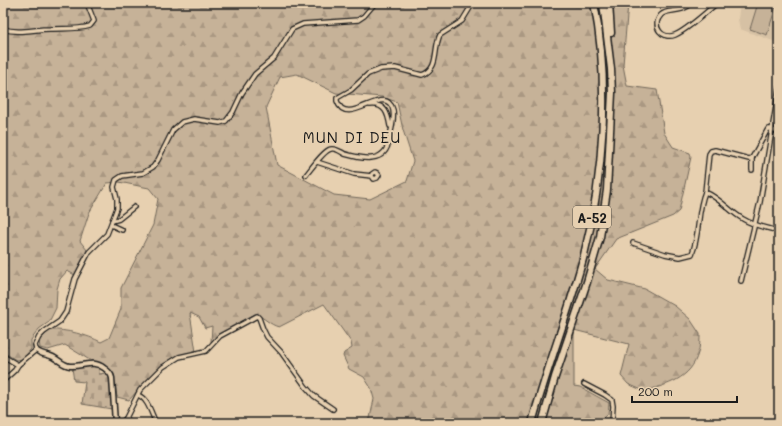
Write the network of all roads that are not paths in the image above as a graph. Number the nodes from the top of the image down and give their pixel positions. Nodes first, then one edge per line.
1 (87, 3) edge
2 (375, 3) edge
3 (473, 3) edge
4 (594, 3) edge
5 (603, 3) edge
6 (609, 3) edge
7 (692, 3) edge
8 (717, 3) edge
9 (3, 29) edge
10 (779, 88) edge
11 (612, 93) junction
12 (388, 103) junction
13 (364, 106) junction
14 (384, 108) junction
15 (391, 128) junction
16 (772, 129) junction
17 (779, 132) edge
18 (322, 156) junction
19 (752, 158) junction
20 (317, 162) junction
21 (326, 165) junction
22 (752, 170) dead end
23 (306, 175) dead end
24 (372, 176) dead end
25 (705, 192) junction
26 (134, 207) dead end
27 (112, 223) junction
28 (754, 225) junction
29 (122, 230) dead end
30 (779, 231) edge
31 (633, 244) dead end
32 (741, 281) dead end
33 (36, 350) junction
34 (3, 356) edge
35 (18, 365) junction
36 (3, 382) edge
37 (584, 384) dead end
38 (138, 395) junction
39 (334, 409) dead end
40 (124, 422) edge
41 (115, 423) edge
42 (156, 423) edge
43 (532, 423) edge
44 (542, 423) edge
45 (612, 423) edge

1 - 9 street
2 - 27 street
3 - 13 street
4 - 43 highway, A-52
5 - 11 highway, A-52
6 - 11 highway
7 - 8 street
10 - 16 street
11 - 44 highway, A-52
12 - 13 street
12 - 14 street
12 - 15 street
13 - 14 street
14 - 15 street
15 - 18 street
16 - 17 street
16 - 19 street
16 - 28 street
18 - 20 street
18 - 21 street
19 - 22 street
19 - 25 street
20 - 21 street
20 - 23 street
21 - 24 street
25 - 28 street
25 - 31 street
26 - 27 street
27 - 29 street
27 - 33 street
28 - 30 street
28 - 32 street
33 - 35 street
33 - 41 street
34 - 35 street
35 - 36 street
37 - 45 street
38 - 39 street
38 - 40 street
38 - 42 street

